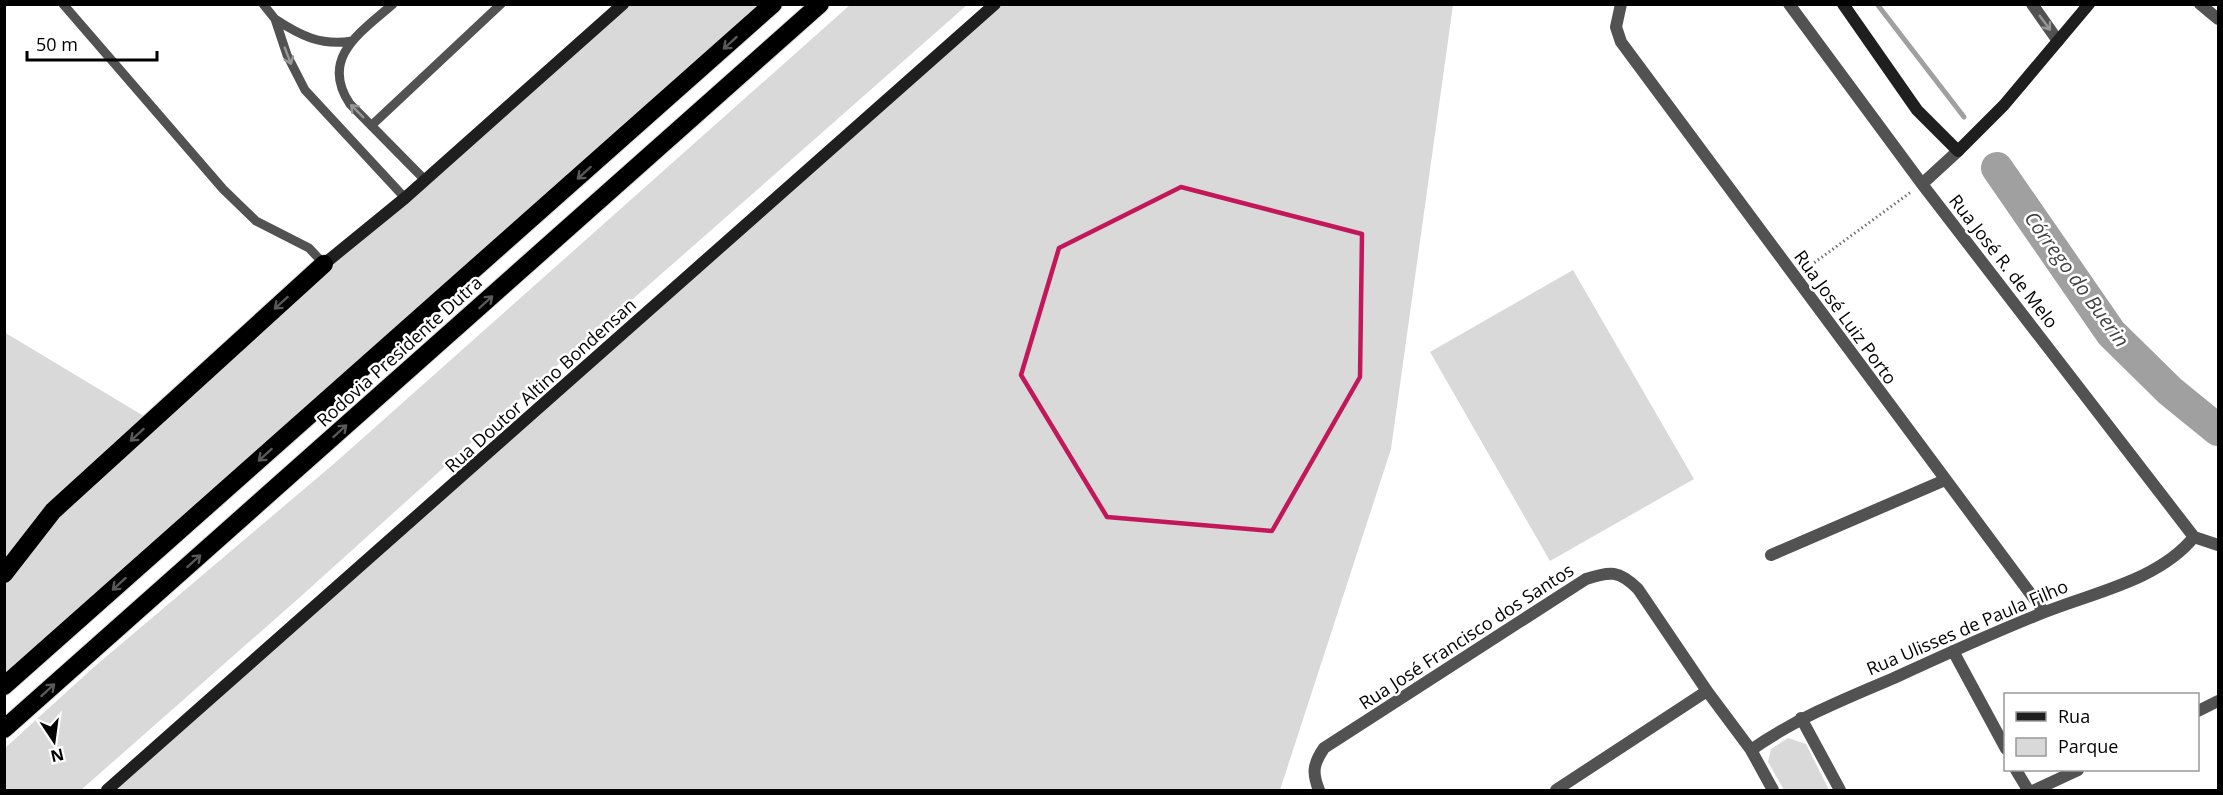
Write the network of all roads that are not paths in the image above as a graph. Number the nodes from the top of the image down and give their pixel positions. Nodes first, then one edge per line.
1 (63, 4) edge
2 (263, 4) edge
3 (393, 4) edge
4 (501, 4) edge
5 (623, 4) edge
6 (773, 4) edge
7 (820, 4) edge
8 (995, 4) edge
9 (1621, 4) edge
10 (1790, 4) edge
11 (1843, 4) edge
12 (2032, 4) edge
13 (2089, 4) edge
14 (2200, 4) edge
15 (275, 19) junction
16 (2218, 19) edge
17 (352, 40) junction
18 (2058, 41) junction
19 (372, 125) junction
20 (1958, 151) junction
21 (424, 179) junction
22 (1922, 184) junction
23 (405, 198) junction
24 (324, 264) junction
25 (1945, 480) junction
26 (2194, 537) junction
27 (2218, 545) edge
28 (1771, 555) dead end
29 (4, 574) edge
30 (2044, 612) junction
31 (1953, 651) junction
32 (4, 686) edge
33 (1707, 691) junction
34 (2218, 701) edge
35 (2199, 710) edge
36 (1801, 718) junction
37 (4, 729) edge
38 (2004, 745) edge
39 (1751, 750) junction
40 (2017, 771) edge
41 (2076, 771) edge
42 (107, 790) edge
43 (1319, 790) edge
44 (1556, 790) edge
45 (1773, 790) edge
46 (1840, 790) edge
47 (2028, 790) edge
48 (2035, 790) edge

1 - 24 lane
2 - 15 lane
3 - 17 lane
4 - 19 lane
5 - 21 street
6 -> 32 highway, Rodovia Presidente Dutra
37 -> 7 highway, Rodovia Presidente Dutra
8 - 42 street, Rua Doutor Altino Bondensan
9 - 25 street, Rua José Luiz Porto
10 - 22 street, Rua José R. de Melo
11 - 20 street
12 -> 18 street
13 - 18 street
14 - 16 street
15 - 17 lane
15 -> 23 lane
19 -> 17 lane
18 - 20 street
19 - 21 lane
20 - 22 street
21 - 23 street
22 - 26 street, Rua José R. de Melo
23 - 24 street
24 -> 29 highway
25 - 28 street
25 - 30 street, Rua José Luiz Porto
26 - 27 street
26 - 30 street, Rua Ulisses de Paula Filho
30 - 31 street, Rua Ulisses de Paula Filho
31 - 36 street, Rua Ulisses de Paula Filho
31 - 38 street
33 - 39 street
33 - 43 street, Rua José Francisco dos Santos
33 - 44 street
34 - 35 street
36 - 39 street, Rua Ulisses de Paula Filho
36 - 46 street
39 - 45 street
40 - 47 street
41 - 48 street

